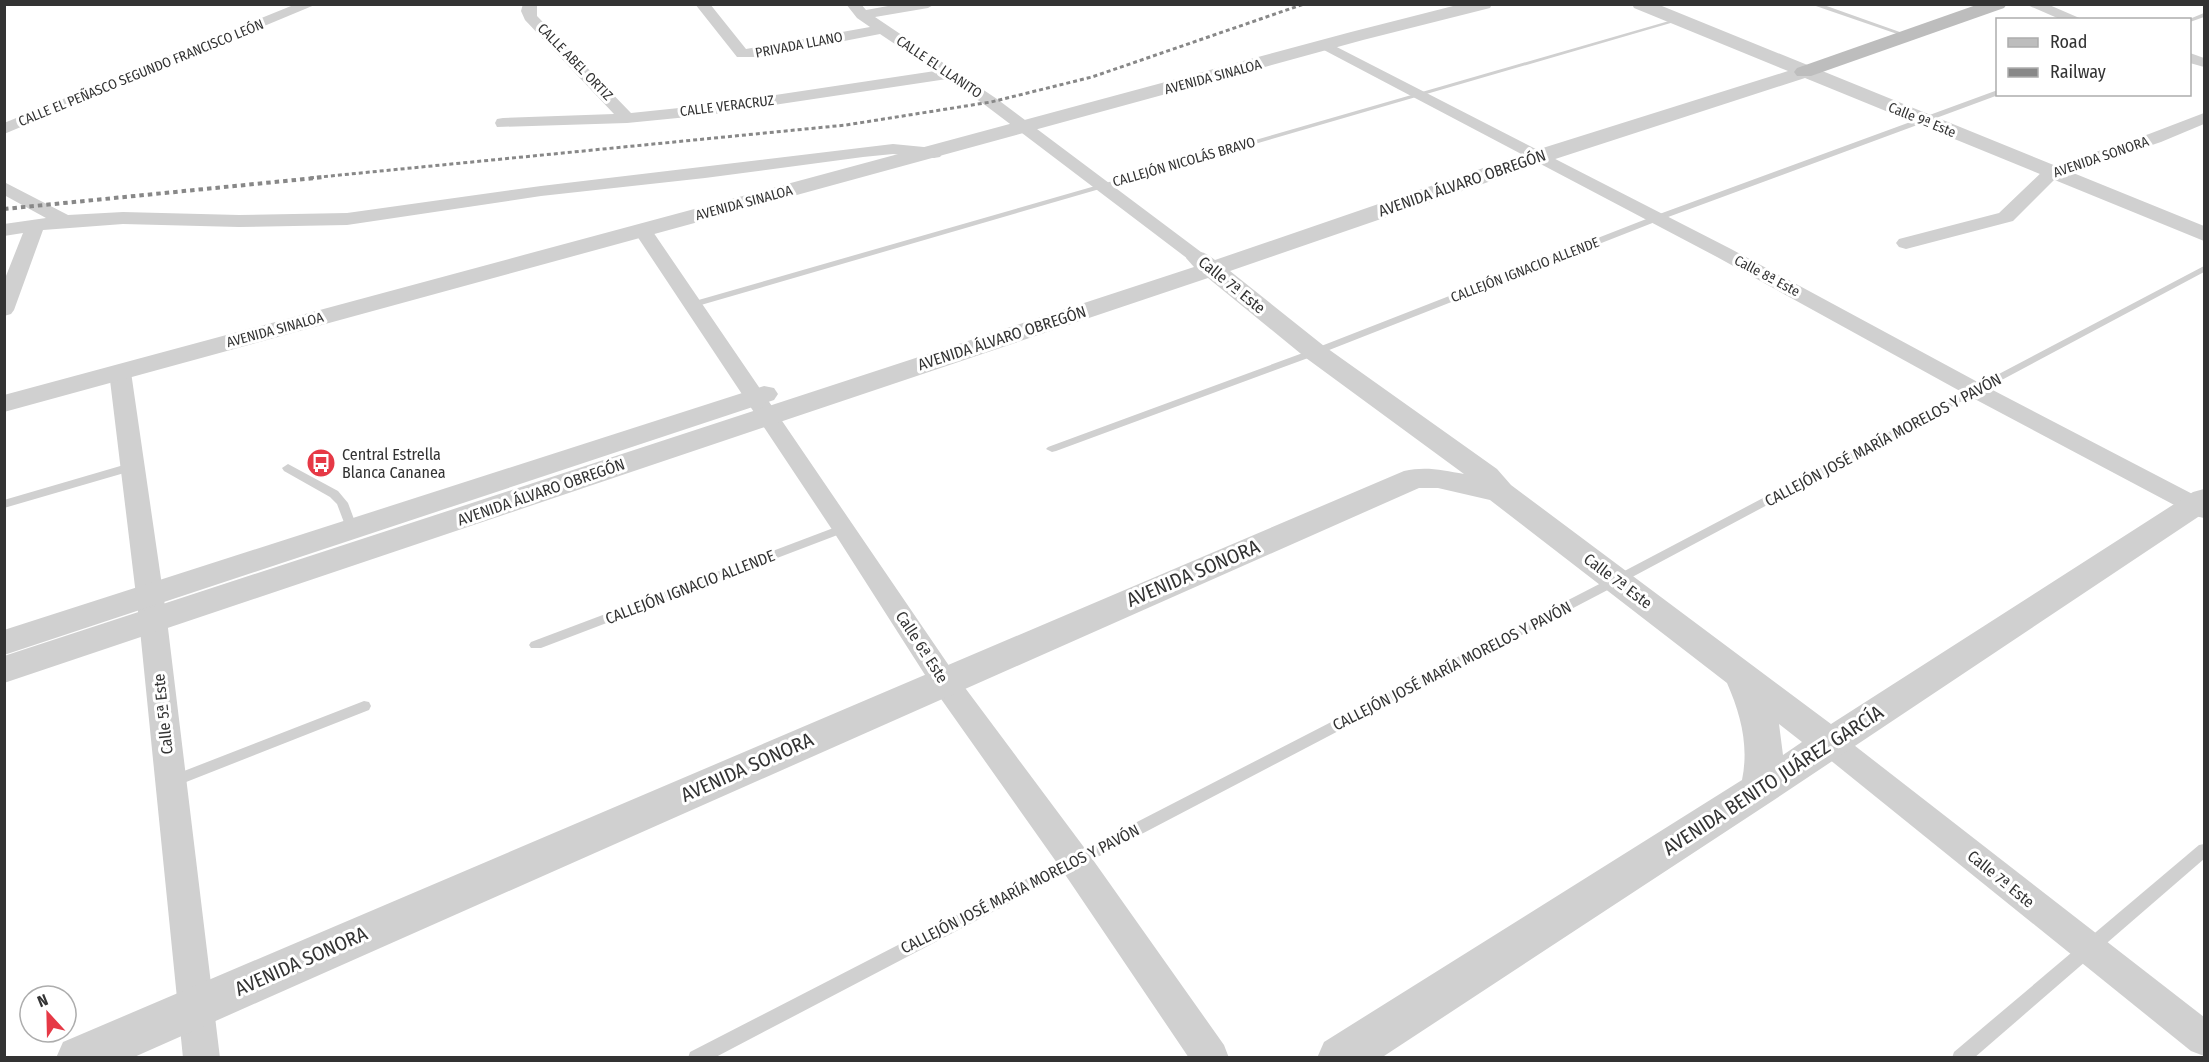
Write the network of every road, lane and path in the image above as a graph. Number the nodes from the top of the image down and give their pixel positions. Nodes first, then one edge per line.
1 (310, 4) edge
2 (530, 4) edge
3 (702, 4) edge
4 (928, 4) edge
5 (1484, 4) edge
6 (1640, 4) edge
7 (1813, 4) edge
8 (1952, 4) edge
9 (1998, 4) edge
10 (2032, 4) edge
11 (857, 10) edge
12 (2071, 18) edge
13 (1678, 20) junction
14 (1885, 27) junction
15 (882, 29) junction
16 (1908, 36) junction
17 (1327, 46) junction
18 (1792, 68) junction
19 (949, 74) junction
20 (1996, 94) edge
21 (1419, 95) junction
22 (627, 117) junction
23 (2205, 118) edge
24 (1923, 121) junction
25 (503, 123) dead end
26 (1027, 128) junction
27 (4, 129) edge
28 (1528, 152) junction
29 (934, 153) junction
30 (2051, 173) junction
31 (1100, 186) junction
32 (9, 194) edge
33 (1657, 218) junction
34 (65, 221) junction
35 (35, 225) junction
36 (4, 230) edge
37 (642, 230) junction
38 (2205, 234) edge
39 (1906, 243) dead end
40 (1203, 262) junction
41 (2205, 269) edge
42 (691, 305) junction
43 (4, 310) edge
44 (1315, 352) junction
45 (120, 372) junction
46 (1977, 391) junction
47 (4, 404) edge
48 (761, 406) junction
49 (1419, 429) junction
50 (1052, 448) dead end
51 (134, 466) junction
52 (288, 468) dead end
53 (1415, 478) junction
54 (1500, 492) junction
55 (4, 504) edge
56 (2201, 504) edge
57 (407, 524) junction
58 (844, 528) junction
59 (352, 530) junction
60 (1617, 580) junction
61 (151, 608) junction
62 (4, 643) edge
63 (536, 645) dead end
64 (4, 670) edge
65 (1741, 674) junction
66 (944, 681) junction
67 (364, 706) dead end
68 (1830, 743) junction
69 (170, 783) junction
70 (1760, 789) junction
71 (2205, 850) edge
72 (1074, 860) junction
73 (2088, 948) junction
74 (196, 1006) junction
75 (2205, 1039) edge
76 (80, 1058) edge
77 (202, 1058) edge
78 (696, 1058) edge
79 (1211, 1058) edge
80 (1340, 1058) edge
81 (1960, 1058) edge

1 - 27 street, CALLE EL PEÑASCO SEGUNDO FRANCISCO LEÓN
2 - 22 street, CALLE ABEL ORTIZ
3 - 15 street, PRIVADA LLANO
4 - 11 street
5 - 17 street, AVENIDA SINALOA
6 - 13 street, Calle 9ª Este
7 - 14 lane
8 - 14 main road, AVENIDA ÁLVARO OBREGÓN
9 - 16 main road, AVENIDA ÁLVARO OBREGÓN
10 - 12 street
11 - 15 street, CALLE EL LLANITO
13 - 18 street, Calle 9ª Este
13 - 21 lane, CALLEJÓN NICOLÁS BRAVO
14 - 16 lane
14 - 18 main road, AVENIDA ÁLVARO OBREGÓN
15 - 19 street, CALLE EL LLANITO
16 - 18 main road, AVENIDA ÁLVARO OBREGÓN
17 - 21 street, Calle 8ª Este
17 - 26 street, AVENIDA SINALOA
18 - 24 street, Calle 9ª Este
18 - 28 street, AVENIDA ÁLVARO OBREGÓN
19 - 22 street, CALLE VERACRUZ
19 - 26 street, CALLE EL LLANITO
20 - 24 lane, CALLEJÓN IGNACIO ALLENDE
21 - 28 street, Calle 8ª Este
21 - 31 lane, CALLEJÓN NICOLÁS BRAVO
22 - 25 street, CALLE VERACRUZ
23 - 30 street, AVENIDA SONORA
24 - 30 street, Calle 9ª Este
24 - 33 lane, CALLEJÓN IGNACIO ALLENDE
26 - 29 street, AVENIDA SINALOA
26 - 31 street, Calle 7ª Este
28 - 33 street, Calle 8ª Este
28 - 40 street, AVENIDA ÁLVARO OBREGÓN
29 - 34 street
29 - 37 street, AVENIDA SINALOA
30 - 38 street, Calle 9ª Este
30 - 39 street, AVENIDA SONORA
31 - 40 street, Calle 7ª Este
31 - 42 lane, CALLEJÓN NICOLÁS BRAVO
32 - 34 street
33 - 44 lane, CALLEJÓN IGNACIO ALLENDE
33 - 46 street, Calle 8ª Este
34 - 35 street
35 - 36 street
35 - 43 street
37 - 42 street, Calle 6ª Este
37 - 45 street, AVENIDA SINALOA
40 - 44 street, Calle 7ª Este
40 - 48 street, AVENIDA ÁLVARO OBREGÓN
41 - 46 lane, CALLEJÓN JOSÉ MARÍA MORELOS Y PAVÓN
42 - 48 street, Calle 6ª Este
44 - 49 street, Calle 7ª Este
44 - 50 lane, CALLEJÓN IGNACIO ALLENDE
45 - 47 street, AVENIDA SINALOA
45 - 51 street, Calle 5ª Este
46 - 56 street, Calle 8ª Este
46 - 60 lane, CALLEJÓN JOSÉ MARÍA MORELOS Y PAVÓN
48 - 57 street, AVENIDA ÁLVARO OBREGÓN
48 - 58 street, Calle 6ª Este
49 - 53 street
49 - 54 street, Calle 7ª Este
51 - 55 lane
51 - 61 street, Calle 5ª Este
52 - 59 lane
53 - 54 street, AVENIDA SONORA
53 - 66 street, AVENIDA SONORA
54 - 60 street, Calle 7ª Este
56 - 68 street, AVENIDA BENITO JUÁREZ GARCÍA
57 - 59 street, AVENIDA ÁLVARO OBREGÓN
57 - 61 street, AVENIDA ÁLVARO OBREGÓN
58 - 63 lane, CALLEJÓN IGNACIO ALLENDE
58 - 66 street, Calle 6ª Este
59 - 61 street, AVENIDA ÁLVARO OBREGÓN
60 - 65 street, Calle 7ª Este
60 - 72 lane, CALLEJÓN JOSÉ MARÍA MORELOS Y PAVÓN
61 - 62 street, AVENIDA ÁLVARO OBREGÓN
61 - 64 street, AVENIDA ÁLVARO OBREGÓN
61 - 69 street, Calle 5ª Este
65 - 68 street, Calle 7ª Este
65 - 70 street
66 - 72 street, Calle 6ª Este
66 - 74 street, AVENIDA SONORA
67 - 69 lane
68 - 70 street, AVENIDA BENITO JUÁREZ GARCÍA
68 - 73 street, Calle 7ª Este
69 - 74 street, Calle 5ª Este
70 - 80 street, AVENIDA BENITO JUÁREZ GARCÍA
71 - 73 lane
72 - 78 lane, CALLEJÓN JOSÉ MARÍA MORELOS Y PAVÓN
72 - 79 street, Calle 6ª Este
73 - 75 street, Calle 7ª Este
73 - 81 lane
74 - 76 street, AVENIDA SONORA
74 - 77 street, Calle 5ª Este

